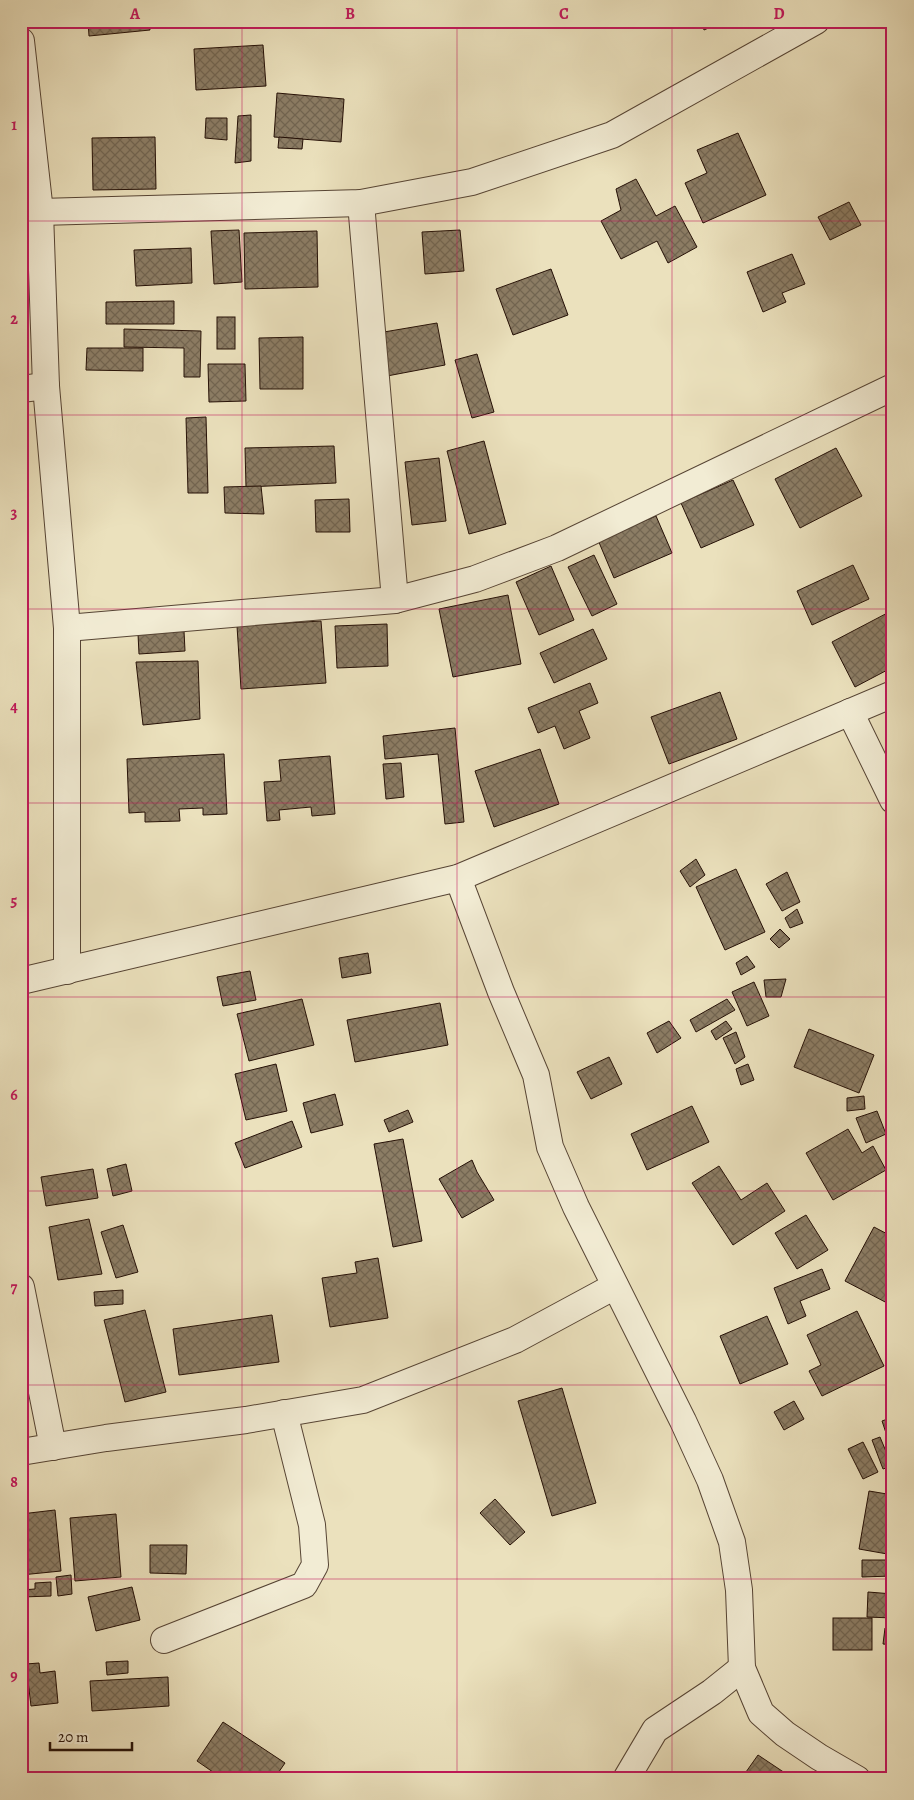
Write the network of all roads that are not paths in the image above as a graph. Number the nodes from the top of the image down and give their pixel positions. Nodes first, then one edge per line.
1 (816, 21) edge
2 (21, 41) edge
3 (361, 203) junction
4 (40, 212) junction
5 (893, 387) edge
6 (33, 388) edge
7 (395, 600) junction
8 (67, 628) junction
9 (893, 694) edge
10 (850, 712) junction
11 (893, 800) edge
12 (458, 878) junction
13 (66, 971) junction
14 (21, 981) edge
15 (615, 1286) junction
16 (21, 1287) edge
17 (284, 1413) junction
18 (53, 1447) junction
19 (21, 1452) edge
20 (164, 1640) dead end
21 (742, 1668) junction
22 (626, 1779) edge
23 (857, 1779) edge

1 - 3 street
2 - 4 street
3 - 4 street
3 - 7 street
4 - 6 street
5 - 7 street
6 - 8 street
7 - 8 street
8 - 13 street
9 - 10 street
10 - 11 street
10 - 12 street
12 - 13 street
12 - 15 street
13 - 14 street
15 - 17 street
15 - 21 street
16 - 18 street
17 - 18 street
17 - 20 street
18 - 19 street
21 - 22 street
21 - 23 street

